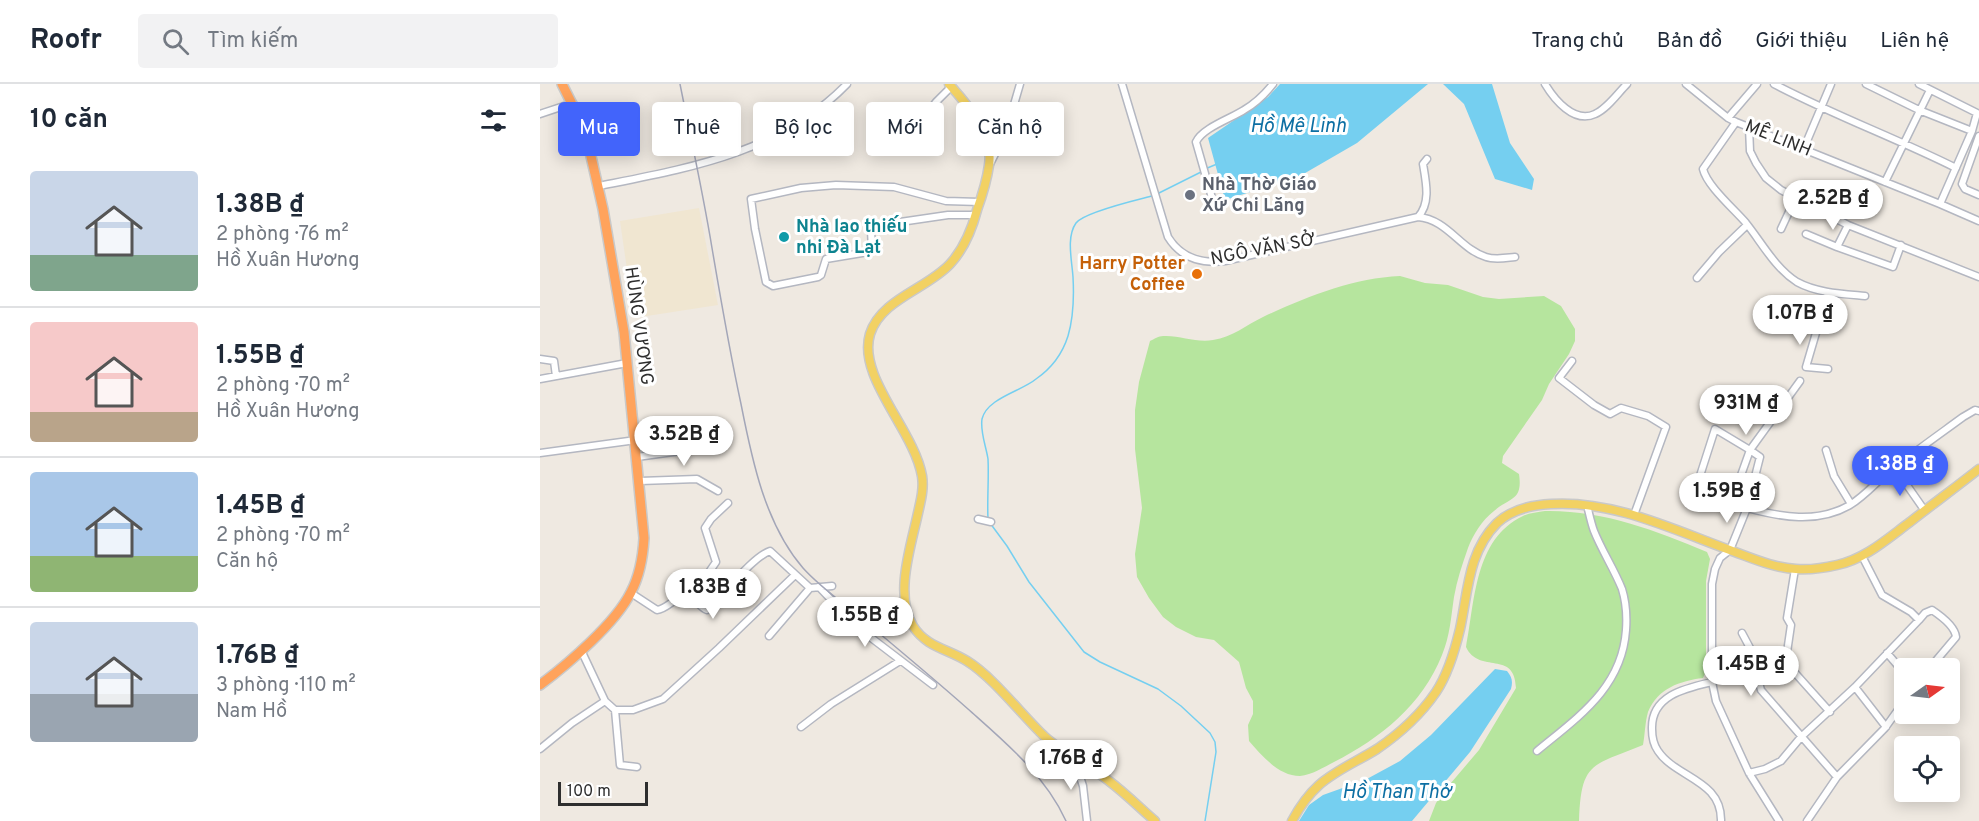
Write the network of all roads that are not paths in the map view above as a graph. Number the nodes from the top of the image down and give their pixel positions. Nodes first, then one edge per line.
1 (562, 84) edge
2 (847, 84) edge
3 (1020, 84) edge
4 (1122, 84) edge
5 (1274, 84) edge
6 (1545, 84) edge
7 (1627, 84) edge
8 (1686, 84) edge
9 (1757, 84) edge
10 (1774, 84) edge
11 (1832, 84) edge
12 (1866, 84) edge
13 (1918, 84) edge
14 (950, 85) edge
15 (1930, 90) junction
16 (572, 102) edge
17 (936, 102) edge
18 (558, 108) edge
19 (1821, 109) junction
20 (1919, 110) junction
21 (540, 114) edge
22 (1728, 118) junction
23 (1736, 122) junction
24 (1749, 127) junction
25 (1972, 131) junction
26 (1979, 136) edge
27 (1905, 143) junction
28 (1804, 148) junction
29 (741, 151) edge
30 (592, 156) edge
31 (726, 156) edge
32 (1427, 159) dead end
33 (990, 165) junction
34 (1956, 168) junction
35 (1885, 182) junction
36 (599, 186) junction
37 (1979, 195) edge
38 (1212, 198) dead end
39 (1795, 199) junction
40 (980, 202) junction
41 (1940, 204) junction
42 (976, 216) junction
43 (1418, 218) junction
44 (1979, 221) edge
45 (1748, 225) junction
46 (1848, 225) junction
47 (1781, 229) dead end
48 (1806, 234) dead end
49 (1901, 245) junction
50 (1837, 248) junction
51 (1515, 257) dead end
52 (1979, 277) edge
53 (1697, 278) dead end
54 (1828, 292) junction
55 (1865, 296) dead end
56 (540, 358) edge
57 (1572, 361) dead end
58 (627, 363) junction
59 (1828, 369) dead end
60 (556, 376) junction
61 (540, 379) edge
62 (1800, 381) dead end
63 (1979, 411) edge
64 (636, 440) junction
65 (724, 445) dead end
66 (1750, 450) junction
67 (1826, 450) dead end
68 (540, 453) edge
69 (637, 458) junction
70 (1895, 468) junction
71 (1979, 469) edge
72 (640, 481) junction
73 (1698, 482) dead end
74 (718, 491) dead end
75 (1748, 500) junction
76 (728, 503) dead end
77 (1851, 504) junction
78 (1587, 505) junction
79 (1746, 508) junction
80 (1925, 511) junction
81 (1635, 515) junction
82 (978, 519) dead end
83 (991, 522) dead end
84 (1730, 550) junction
85 (1862, 556) junction
86 (1796, 569) junction
87 (795, 575) junction
88 (832, 586) dead end
89 (819, 587) junction
90 (810, 588) junction
91 (631, 593) junction
92 (692, 597) junction
93 (1919, 620) junction
94 (1742, 633) dead end
95 (769, 636) dead end
96 (581, 650) junction
97 (1887, 653) junction
98 (1938, 658) edge
99 (1713, 659) junction
100 (900, 661) junction
101 (1894, 661) edge
102 (1752, 662) junction
103 (1712, 682) junction
104 (540, 685) edge
105 (933, 685) dead end
106 (1855, 687) junction
107 (605, 701) junction
108 (615, 710) junction
109 (1830, 712) junction
110 (1894, 716) edge
111 (801, 727) dead end
112 (1886, 727) junction
113 (1801, 737) junction
114 (540, 749) edge
115 (1537, 752) dead end
116 (1073, 757) junction
117 (637, 768) dead end
118 (1749, 773) junction
119 (1837, 777) junction
120 (1087, 821) edge
121 (1155, 821) edge
122 (1292, 821) edge
123 (1721, 821) edge
124 (1779, 821) edge
125 (1807, 821) edge

1 - 16 highway, HÙNG VƯƠNG
2 - 29 street
3 - 33 street
4 - 43 street, NGÔ VĂN SỞ
5 - 38 street
6 - 7 street
8 - 22 street, MÊ LINH
9 - 22 street
10 - 19 street
11 - 19 street
12 - 20 street
13 - 15 street
14 - 17 street
14 - 33 main road
15 - 20 street
15 - 25 street
18 - 21 street
19 - 27 street
19 - 28 street
20 - 25 street
20 - 27 street
22 - 23 street, MÊ LINH
23 - 24 street, MÊ LINH
23 - 45 street
24 - 28 street, MÊ LINH
24 - 39 street
25 - 34 street
26 - 37 street
27 - 34 street
27 - 35 street
28 - 35 street, MÊ LINH
30 - 36 highway, HÙNG VƯƠNG
31 - 36 street
32 - 43 street
33 - 40 main road
34 - 41 street
35 - 41 street, MÊ LINH
36 - 58 highway, HÙNG VƯƠNG
39 - 46 street
39 - 47 street
40 - 42 main road
40 - 42 street
41 - 44 street, MÊ LINH
42 - 116 main road
43 - 51 street
45 - 53 street
45 - 54 street
46 - 49 street
46 - 50 street
48 - 50 street
49 - 50 street
49 - 52 street
54 - 55 street
54 - 59 street
56 - 60 street
57 - 81 street
58 - 60 street
58 - 64 highway, HÙNG VƯƠNG
60 - 61 street
62 - 66 street
63 - 70 street
64 - 68 street
64 - 69 highway, HÙNG VƯƠNG
65 - 69 street
66 - 73 street
66 - 75 street
66 - 75 street
67 - 77 street
69 - 72 highway, HÙNG VƯƠNG
70 - 77 street
70 - 80 street
71 - 80 main road
72 - 74 street
72 - 91 highway, HÙNG VƯƠNG
75 - 79 street
76 - 92 street
77 - 79 street
78 - 81 main road
78 - 115 street
78 - 122 main road
79 - 84 street
80 - 85 main road
81 - 84 main road
82 - 83 street
84 - 86 main road
84 - 99 street
85 - 86 main road
85 - 93 street
86 - 109 street
87 - 90 street
87 - 92 street
87 - 108 street
88 - 89 street
89 - 90 street
89 - 100 street
90 - 95 street
91 - 92 street
91 - 96 highway, HÙNG VƯƠNG
93 - 97 street
93 - 98 street
94 - 102 street
96 - 104 highway, HÙNG VƯƠNG
96 - 107 street
97 - 101 street
97 - 106 street
99 - 102 street
99 - 103 street
100 - 105 street
100 - 111 street
102 - 113 street
103 - 118 street
103 - 123 street
106 - 109 street
106 - 112 street
107 - 108 street
107 - 114 street
108 - 117 street
109 - 113 street
110 - 112 street
112 - 119 street
113 - 118 street
113 - 119 street
116 - 120 street
116 - 121 main road
118 - 124 street
119 - 125 street

